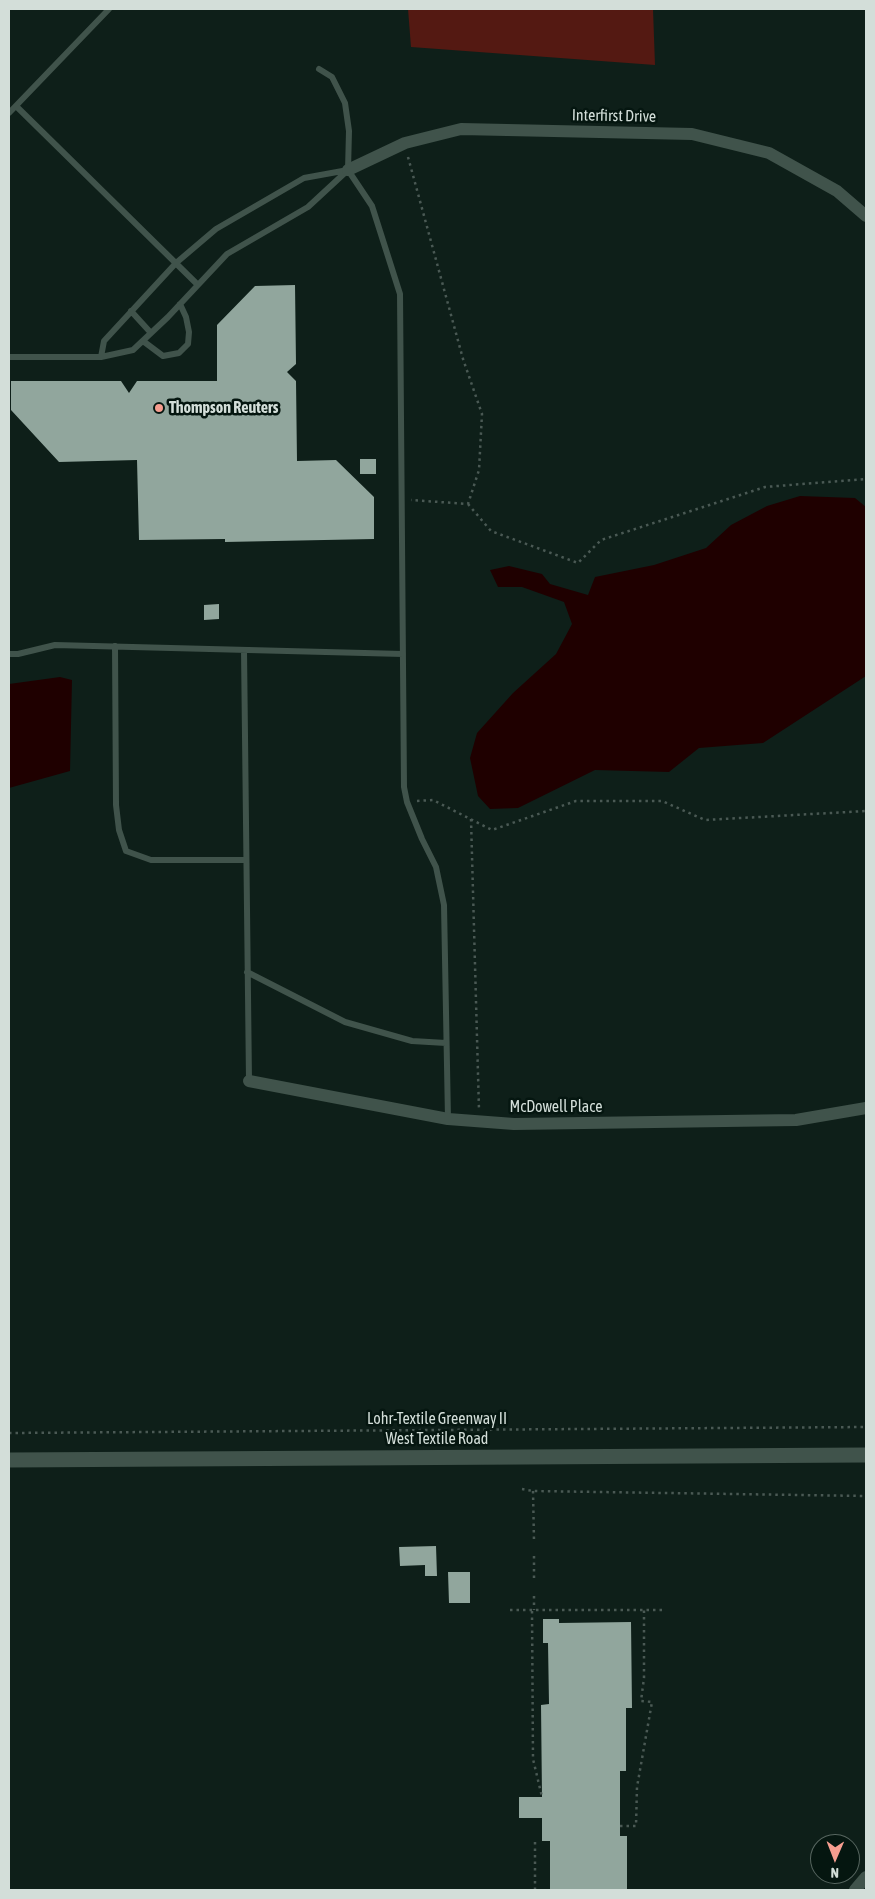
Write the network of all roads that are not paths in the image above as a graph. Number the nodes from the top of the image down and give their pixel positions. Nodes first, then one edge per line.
1 (108, 9) edge
2 (319, 69) dead end
3 (16, 106) junction
4 (9, 113) edge
5 (348, 170) junction
6 (866, 216) edge
7 (176, 263) junction
8 (198, 285) junction
9 (180, 304) junction
10 (131, 311) junction
11 (151, 333) junction
12 (143, 341) junction
13 (9, 357) edge
14 (101, 357) junction
15 (115, 646) junction
16 (244, 650) junction
17 (9, 654) edge
18 (403, 654) junction
19 (245, 860) junction
20 (247, 972) junction
21 (446, 1043) junction
22 (248, 1081) joint
23 (866, 1108) edge
24 (448, 1119) junction
25 (866, 1454) edge
26 (9, 1460) edge
27 (866, 1877) edge
28 (855, 1890) edge

1 - 3 lane
2 - 5 lane
3 - 4 lane
3 - 7 lane
5 - 6 street, Interfirst Drive
5 - 7 lane
5 - 8 lane
5 - 18 lane
7 - 8 lane
7 - 10 lane
8 - 9 lane
9 - 11 lane
9 - 12 lane
10 - 11 lane
10 - 14 lane
11 - 12 lane
12 - 14 lane
13 - 14 lane
15 - 16 lane
15 - 17 lane
15 - 19 lane
16 - 18 lane
16 - 19 lane
18 - 21 lane
19 - 20 lane
20 - 21 lane
20 - 22 lane
21 - 24 lane
22 - 24 street, McDowell Place
23 - 24 street, McDowell Place
25 - 26 main road, West Textile Road
27 - 28 street

